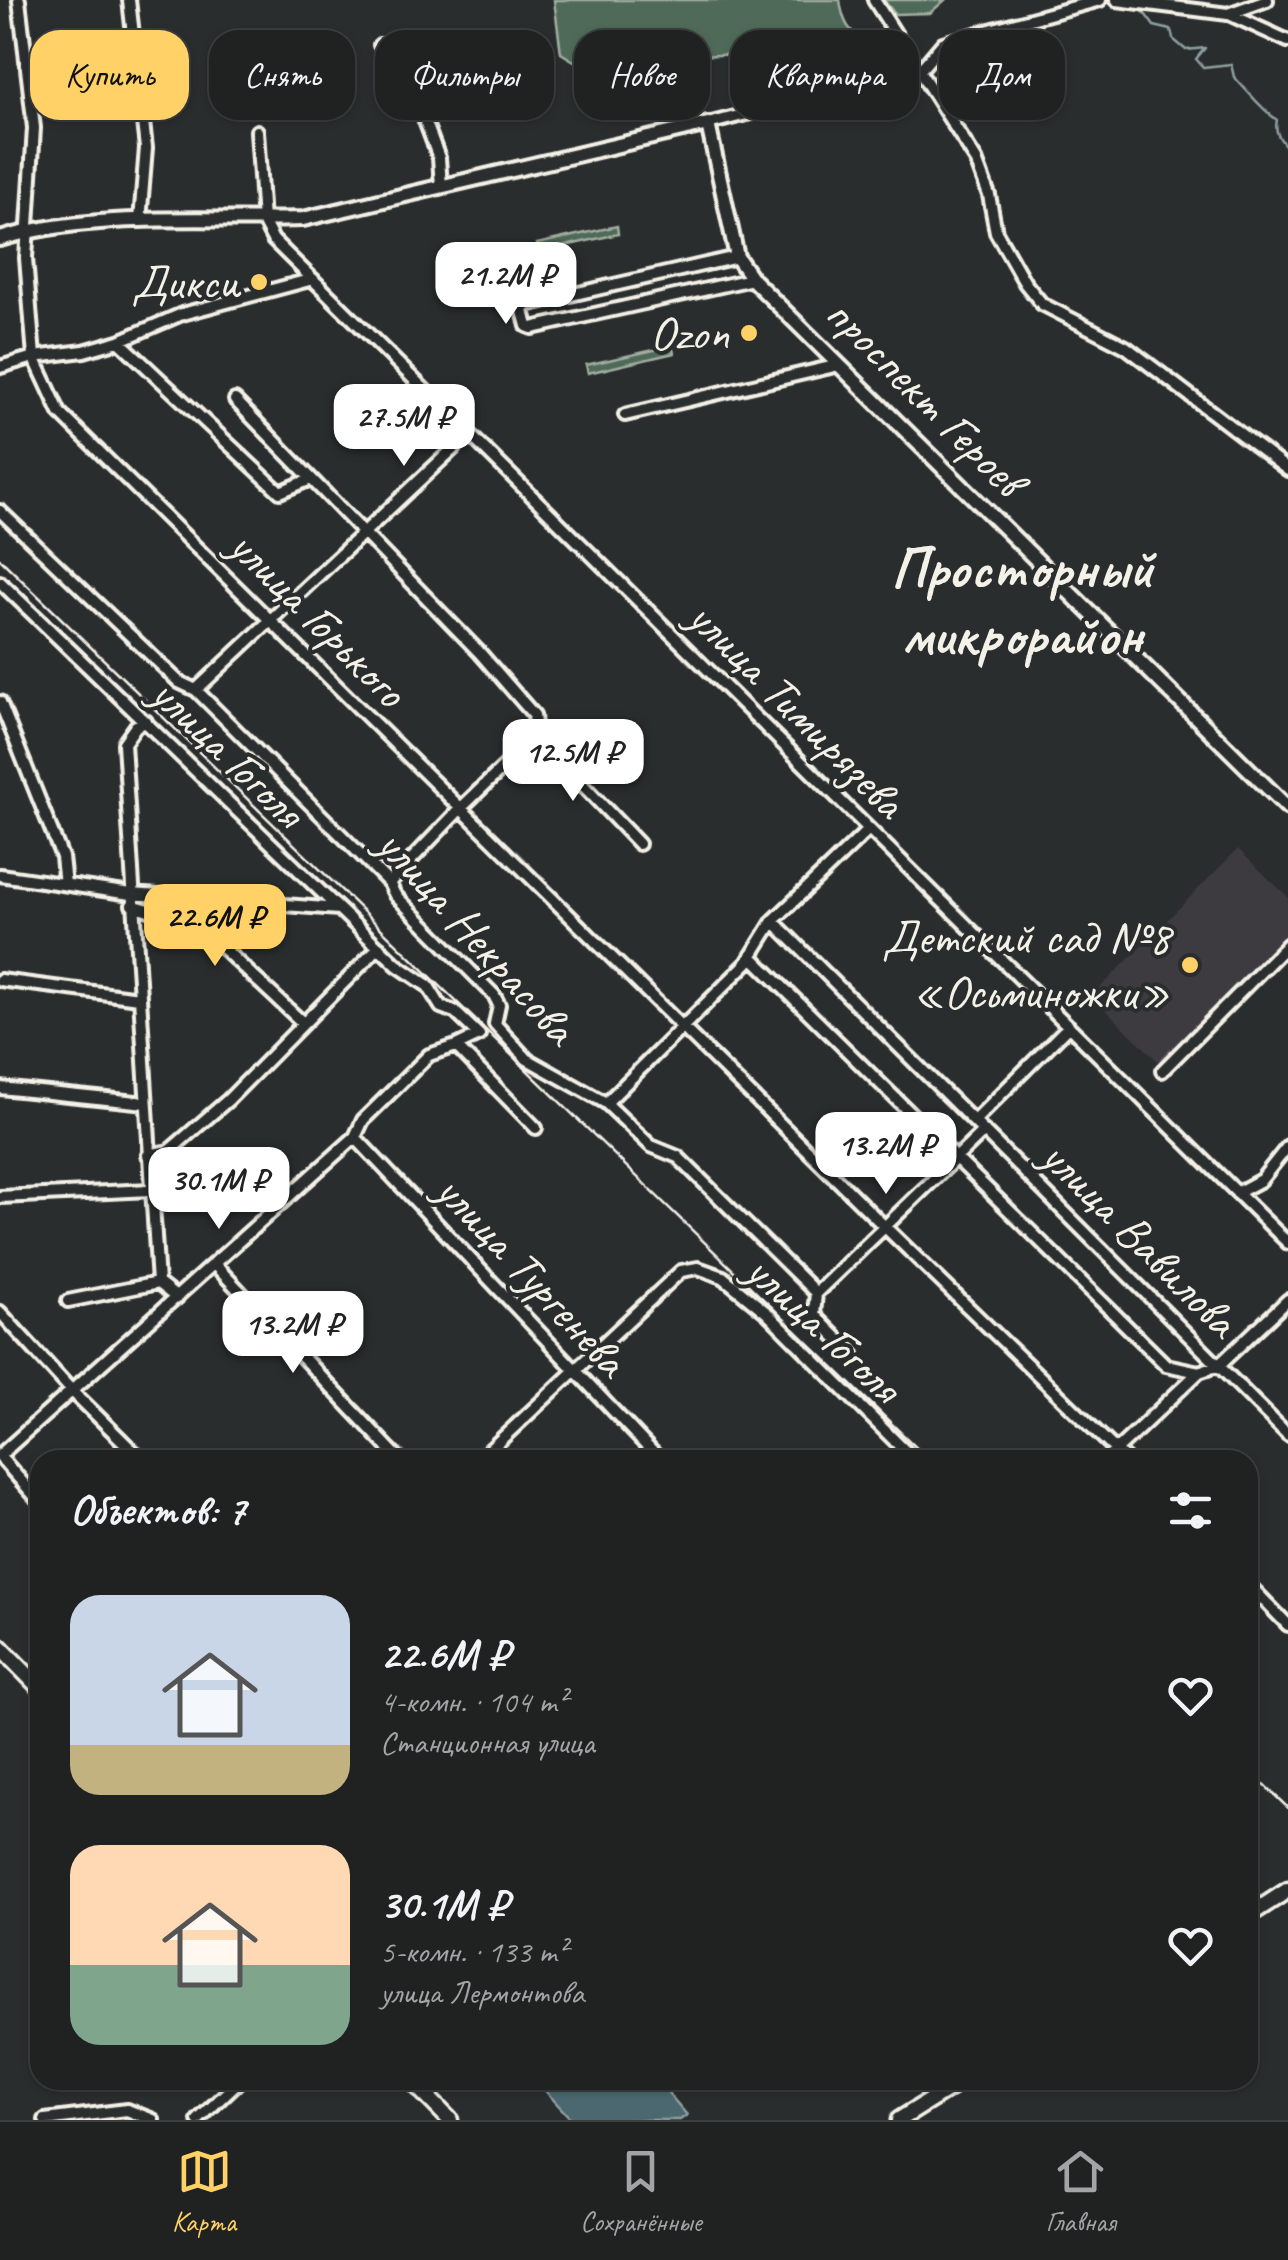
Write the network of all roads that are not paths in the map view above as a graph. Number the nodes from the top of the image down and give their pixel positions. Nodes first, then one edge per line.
1 (20, 0) edge
2 (129, 0) edge
3 (874, 0) edge
4 (1100, 0) edge
5 (1116, 0) edge
6 (1267, 0) edge
7 (1228, 14) junction
8 (1288, 42) edge
9 (921, 69) junction
10 (425, 120) edge
11 (708, 124) junction
12 (257, 131) dead end
13 (441, 186) junction
14 (263, 220) junction
15 (140, 221) junction
16 (27, 231) junction
17 (0, 238) edge
18 (737, 257) junction
19 (682, 270) junction
20 (312, 279) junction
21 (752, 279) junction
22 (622, 283) junction
23 (687, 293) junction
24 (558, 298) junction
25 (627, 307) junction
26 (563, 321) junction
27 (119, 341) junction
28 (34, 358) junction
29 (839, 365) junction
30 (0, 367) edge
31 (235, 400) dead end
32 (625, 415) dead end
33 (469, 434) junction
34 (1288, 470) edge
35 (310, 479) junction
36 (0, 511) edge
37 (362, 533) junction
38 (0, 582) edge
39 (270, 620) junction
40 (196, 690) junction
41 (0, 702) edge
42 (146, 721) junction
43 (536, 736) junction
44 (460, 808) junction
45 (1288, 808) edge
46 (869, 829) junction
47 (639, 844) dead end
48 (0, 875) edge
49 (389, 883) junction
50 (65, 884) junction
51 (132, 900) junction
52 (340, 909) junction
53 (774, 921) junction
54 (1288, 944) edge
55 (378, 946) junction
56 (751, 956) junction
57 (0, 980) edge
58 (139, 998) junction
59 (303, 1023) junction
60 (1069, 1026) junction
61 (683, 1028) junction
62 (456, 1046) junction
63 (1162, 1070) dead end
64 (0, 1088) edge
65 (146, 1103) junction
66 (606, 1103) junction
67 (974, 1121) junction
68 (536, 1128) dead end
69 (984, 1131) junction
70 (355, 1137) junction
71 (1288, 1146) edge
72 (148, 1155) junction
73 (954, 1159) junction
74 (151, 1190) junction
75 (1237, 1193) junction
76 (0, 1197) edge
77 (884, 1227) junction
78 (1288, 1243) edge
79 (214, 1264) junction
80 (158, 1283) junction
81 (816, 1292) junction
82 (177, 1298) junction
83 (1288, 1300) edge
84 (68, 1301) dead end
85 (0, 1312) edge
86 (853, 1354) dead end
87 (1219, 1365) junction
88 (574, 1372) junction
89 (1199, 1372) junction
90 (72, 1391) junction
91 (1288, 1434) edge
92 (132, 1450) edge
93 (391, 1450) edge
94 (490, 1450) edge
95 (650, 1450) edge
96 (903, 1450) edge
97 (1116, 1450) joint
98 (0, 1456) edge
99 (30, 1490) edge
100 (1258, 1594) edge
101 (1288, 1625) edge
102 (0, 1647) edge
103 (30, 1678) edge
104 (1288, 1890) edge
105 (1258, 1910) edge
106 (230, 2090) edge
107 (421, 2090) edge
108 (947, 2090) edge
109 (44, 2120) edge
110 (153, 2120) edge
111 (198, 2120) edge
112 (450, 2120) edge
113 (899, 2120) edge

1 - 16 street, улица Горького
2 - 15 street
3 - 9 street
4 - 9 street
5 - 7 street
6 - 7 street
7 - 8 street
9 - 11 street
9 - 34 street
10 - 13 street
11 - 13 street
11 - 18 street, проспект Героев
12 - 14 street
13 - 14 street
14 - 15 street
14 - 20 street, улица Тимирязева
15 - 16 street
16 - 17 street
16 - 28 street, улица Горького
18 - 19 street
18 - 21 street, проспект Героев
19 - 22 street
19 - 23 street
20 - 27 street
20 - 33 street, улица Тимирязева
21 - 23 street
21 - 29 street, проспект Героев
22 - 24 street
22 - 25 street
23 - 25 street
24 - 26 street
24 - 26 street
25 - 26 street
27 - 28 street
27 - 35 street
28 - 30 street
28 - 39 street, улица Горького
29 - 32 street
29 - 45 street, проспект Героев
31 - 35 street
33 - 37 street
33 - 46 street, улица Тимирязева
35 - 37 street
36 - 40 street, улица Некрасова
37 - 39 street
37 - 43 street
38 - 42 street, улица Гоголя
39 - 40 street
39 - 44 street, улица Горького
40 - 49 street, улица Некрасова
41 - 50 street
42 - 51 street
42 - 52 street, улица Гоголя
43 - 44 street
43 - 47 street
44 - 49 street
44 - 61 street, улица Горького
46 - 53 street
46 - 60 street, улица Тимирязева
48 - 50 street
49 - 66 street, улица Некрасова
50 - 51 street
51 - 52 street
51 - 58 street
51 - 59 street
52 - 55 street, улица Гоголя
53 - 56 street
53 - 67 street, улица Вавилова
54 - 63 street
55 - 59 street
55 - 62 street, улица Гоголя
56 - 61 street
56 - 73 street
57 - 58 street
58 - 65 street
59 - 72 street
60 - 67 street
60 - 75 street, улица Тимирязева
61 - 66 street
61 - 77 street, улица Горького
62 - 68 street
62 - 70 street
64 - 65 street
65 - 72 street
66 - 81 street, улица Некрасова
67 - 69 street, улица Вавилова
69 - 73 street
69 - 87 street, улица Вавилова
70 - 79 street
70 - 88 street, улица Тургенева
71 - 75 street
72 - 74 street
73 - 77 street
73 - 89 street
74 - 76 street
74 - 80 street
75 - 78 street, улица Тимирязева
77 - 81 street
77 - 97 street, улица Горького
79 - 82 street
79 - 93 street
80 - 82 street
80 - 84 street
81 - 86 street, улица Некрасова
82 - 90 street
83 - 87 street
85 - 90 street
87 - 89 street
87 - 91 street, улица Вавилова
88 - 94 street
88 - 95 street, улица Тургенева
88 - 96 street, улица Гоголя
89 - 97 street
90 - 92 street
90 - 98 street
98 - 99 street
100 - 101 street
102 - 103 main road
104 - 105 main road
106 - 111 street
107 - 112 main road
108 - 113 main road
109 - 110 street

